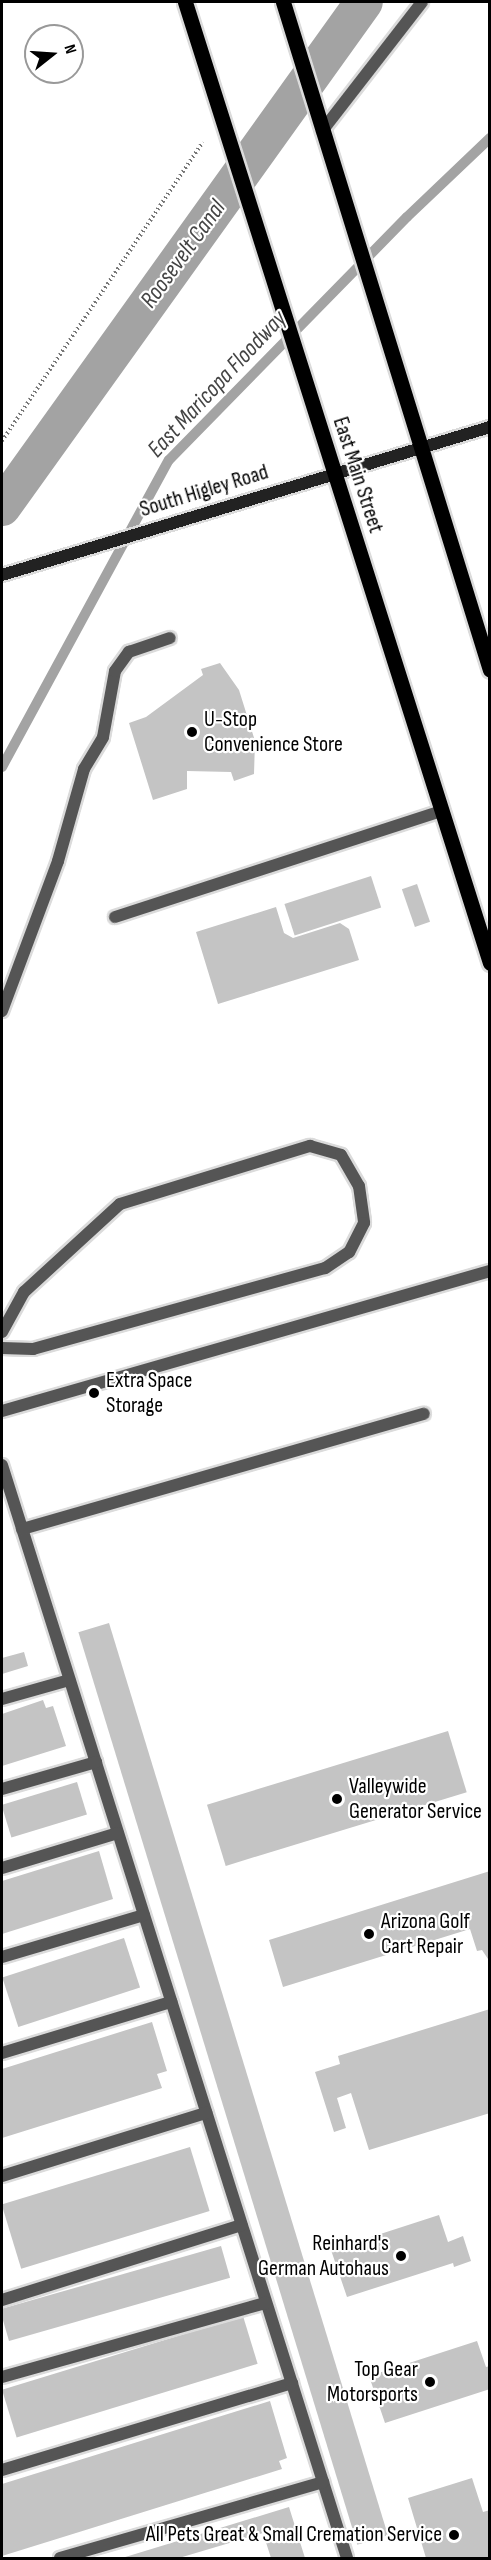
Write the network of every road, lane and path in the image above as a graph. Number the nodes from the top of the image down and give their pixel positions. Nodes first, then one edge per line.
1 (185, 2) edge
2 (283, 2) edge
3 (422, 2) edge
4 (220, 116) junction
5 (322, 131) junction
6 (489, 427) edge
7 (2, 441) edge
8 (420, 449) junction
9 (334, 474) junction
10 (2, 575) edge
11 (170, 638) dead end
12 (489, 670) edge
13 (442, 811) junction
14 (115, 917) dead end
15 (489, 963) edge
16 (2, 1011) edge
17 (489, 1271) edge
18 (2, 1332) edge
19 (2, 1348) edge
20 (2, 1411) edge
21 (424, 1414) dead end
22 (2, 1465) edge
23 (22, 1529) junction
24 (69, 1680) junction
25 (2, 1699) edge
26 (96, 1762) junction
27 (2, 1789) edge
28 (118, 1833) junction
29 (2, 1868) edge
30 (144, 1916) junction
31 (2, 1957) edge
32 (171, 2002) junction
33 (2, 2054) edge
34 (206, 2113) junction
35 (2, 2176) edge
36 (242, 2225) junction
37 (2, 2300) edge
38 (266, 2303) junction
39 (2, 2377) edge
40 (292, 2383) junction
41 (2, 2470) edge
42 (323, 2482) junction
43 (60, 2559) edge
44 (347, 2559) edge

1 - 4 main road, East Main Street
2 - 5 main road
3 - 5 lane
4 - 7 path
4 - 9 main road, East Main Street
5 - 8 main road
6 - 8 main road, South Higley Road
8 - 9 main road, South Higley Road
8 - 12 main road
9 - 10 main road, South Higley Road
9 - 13 main road, East Main Street
11 - 16 lane
13 - 14 lane
13 - 15 main road, East Main Street
17 - 20 lane
18 - 19 lane
21 - 23 lane
22 - 23 lane
23 - 24 lane
24 - 25 lane
24 - 26 lane
26 - 27 lane
26 - 28 lane
28 - 29 lane
28 - 30 lane
30 - 31 lane
30 - 32 lane
32 - 33 lane
32 - 34 lane
34 - 35 lane
34 - 36 lane
36 - 37 lane
36 - 38 lane
38 - 39 lane
38 - 40 lane
40 - 41 lane
40 - 42 lane
42 - 43 lane
42 - 44 lane

